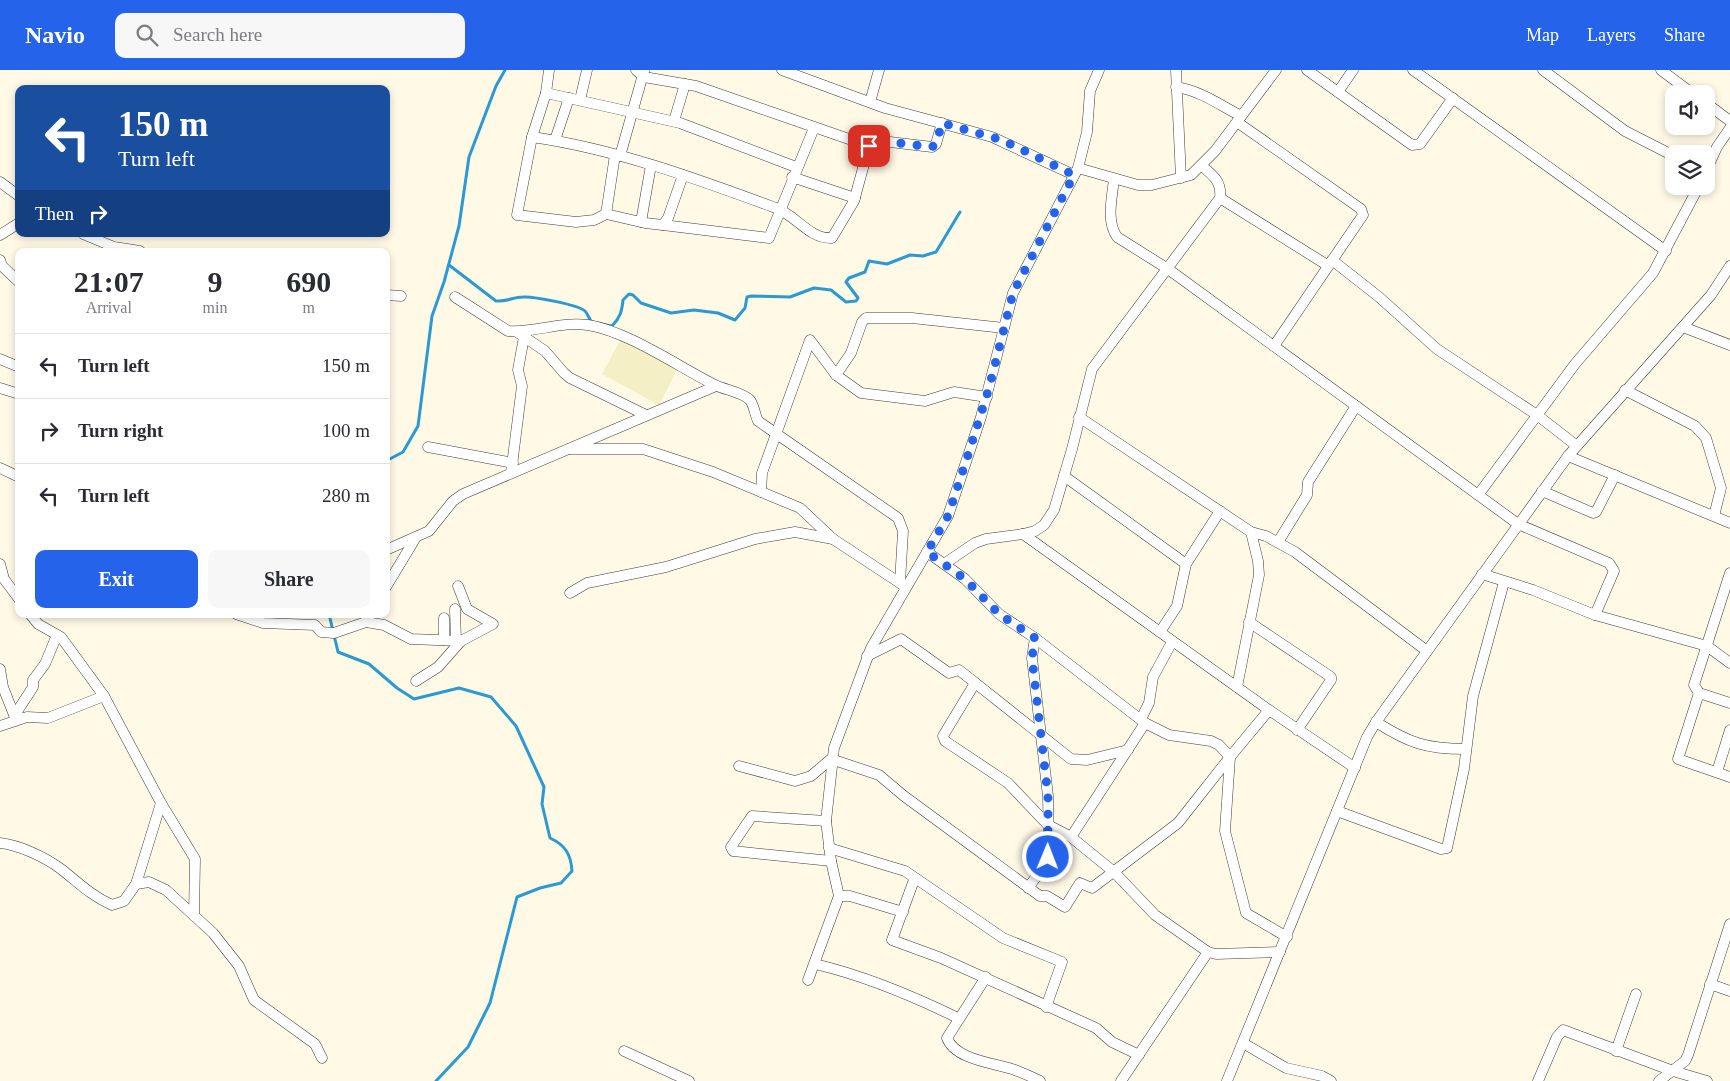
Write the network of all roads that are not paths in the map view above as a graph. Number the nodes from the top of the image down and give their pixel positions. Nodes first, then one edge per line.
1 (549, 70) edge
2 (587, 70) edge
3 (782, 70) edge
4 (879, 70) edge
5 (1099, 70) edge
6 (1176, 70) edge
7 (1307, 70) edge
8 (1353, 70) edge
9 (1413, 70) edge
10 (1543, 70) edge
11 (1661, 70) edge
12 (1271, 71) edge
13 (641, 72) edge
14 (685, 84) junction
15 (1681, 85) edge
16 (1176, 87) junction
17 (1338, 92) junction
18 (546, 93) junction
19 (569, 98) junction
20 (1453, 98) junction
21 (580, 100) junction
22 (870, 102) junction
23 (1715, 110) edge
24 (632, 111) junction
25 (1239, 119) junction
26 (674, 121) junction
27 (1730, 121) edge
28 (942, 123) junction
29 (814, 128) junction
30 (1730, 128) edge
31 (532, 137) junction
32 (555, 140) junction
33 (869, 146) junction
34 (1665, 151) edge
35 (1715, 153) edge
36 (618, 156) junction
37 (651, 165) junction
38 (1202, 166) junction
39 (794, 172) junction
40 (1076, 172) junction
41 (683, 175) junction
42 (1182, 178) junction
43 (1114, 179) junction
44 (0, 182) edge
45 (15, 193) edge
46 (1694, 195) edge
47 (855, 198) junction
48 (1220, 198) junction
49 (780, 209) junction
50 (606, 214) junction
51 (641, 222) junction
52 (663, 224) junction
53 (15, 226) edge
54 (0, 235) edge
55 (90, 237) edge
56 (114, 248) edge
57 (1666, 251) junction
58 (0, 260) edge
59 (1329, 262) junction
60 (1168, 269) junction
61 (1728, 272) edge
62 (15, 278) edge
63 (390, 295) edge
64 (401, 296) dead end
65 (455, 297) dead end
66 (1683, 327) junction
67 (1004, 328) junction
68 (520, 334) junction
69 (1730, 345) edge
70 (1274, 346) junction
71 (0, 359) edge
72 (15, 365) edge
73 (836, 375) junction
74 (716, 386) junction
75 (0, 388) edge
76 (1626, 390) junction
77 (15, 393) edge
78 (987, 396) junction
79 (1356, 406) junction
80 (646, 415) junction
81 (1537, 415) junction
82 (1079, 417) junction
83 (776, 434) junction
84 (1577, 446) junction
85 (428, 447) dead end
86 (569, 449) junction
87 (1568, 456) junction
88 (513, 462) junction
89 (0, 468) edge
90 (511, 473) junction
91 (15, 475) edge
92 (1064, 476) junction
93 (1615, 476) junction
94 (1542, 491) junction
95 (761, 492) junction
96 (1478, 495) junction
97 (1220, 511) junction
98 (1714, 516) junction
99 (1730, 523) edge
100 (1518, 524) junction
101 (1251, 532) junction
102 (1023, 534) junction
103 (416, 538) junction
104 (833, 539) junction
105 (1278, 542) junction
106 (390, 548) edge
107 (927, 552) junction
108 (0, 564) edge
109 (944, 564) junction
110 (1186, 564) junction
111 (1730, 573) edge
112 (1482, 574) junction
113 (2, 580) edge
114 (390, 580) edge
115 (1504, 582) junction
116 (903, 585) junction
117 (458, 586) dead end
118 (570, 593) dead end
119 (15, 595) edge
120 (1726, 603) edge
121 (456, 609) dead end
122 (1595, 615) junction
123 (33, 618) edge
124 (250, 618) edge
125 (368, 618) edge
126 (444, 618) dead end
127 (1250, 622) junction
128 (1160, 632) junction
129 (57, 635) junction
130 (1035, 638) junction
131 (444, 640) junction
132 (458, 641) junction
133 (1172, 642) junction
134 (1707, 646) junction
135 (1427, 651) junction
136 (867, 656) junction
137 (1730, 663) edge
138 (0, 668) edge
139 (416, 681) dead end
140 (975, 683) junction
141 (1236, 687) junction
142 (1699, 693) junction
143 (104, 696) junction
144 (1730, 703) edge
145 (1269, 710) junction
146 (16, 720) junction
147 (1143, 721) junction
148 (1376, 722) junction
149 (0, 726) edge
150 (1297, 730) junction
151 (1730, 730) edge
152 (1040, 735) junction
153 (1466, 749) junction
154 (1128, 750) junction
155 (1230, 756) junction
156 (831, 760) junction
157 (739, 766) dead end
158 (1355, 768) junction
159 (1717, 772) junction
160 (1730, 777) edge
161 (161, 803) junction
162 (1337, 811) junction
163 (826, 821) junction
164 (1048, 825) junction
165 (1071, 837) junction
166 (0, 843) edge
167 (830, 848) junction
168 (831, 861) junction
169 (1114, 872) junction
170 (914, 880) junction
171 (137, 881) junction
172 (1028, 888) junction
173 (839, 896) junction
174 (903, 912) junction
175 (194, 916) junction
176 (1730, 924) edge
177 (1287, 937) junction
178 (1208, 952) junction
179 (1280, 952) junction
180 (815, 964) junction
181 (986, 977) junction
182 (808, 980) dead end
183 (1710, 984) junction
184 (1730, 991) edge
185 (1636, 994) dead end
186 (1046, 1007) junction
187 (958, 1018) junction
188 (1244, 1040) junction
189 (624, 1051) dead end
190 (1616, 1051) junction
191 (1139, 1055) junction
192 (322, 1058) dead end
193 (1673, 1072) junction
194 (1311, 1077) edge
195 (1701, 1080) edge
196 (689, 1081) edge
197 (1040, 1081) edge
198 (1121, 1081) edge
199 (1227, 1081) edge
200 (1331, 1081) edge
201 (1538, 1081) edge
202 (1659, 1081) edge

1 - 18 street
2 - 21 street
3 - 22 street
4 - 22 street
5 - 40 street
6 - 16 street
7 - 17 street
8 - 17 street
9 - 20 street
10 - 34 street
11 - 15 street
12 - 25 street
13 - 14 street
13 - 24 street
14 - 26 street
14 - 29 street
16 - 25 street
16 - 42 street
17 - 20 street
18 - 19 street
18 - 31 street
19 - 21 street
19 - 32 street
20 - 57 street
21 - 24 street
22 - 28 street
23 - 27 street
24 - 26 street
24 - 36 street
25 - 38 street
25 - 59 street
26 - 39 street
28 - 33 street
28 - 40 street
29 - 33 street
29 - 39 street
30 - 35 street
31 - 32 street
31 - 50 street
32 - 36 street
33 - 47 street
36 - 37 street
36 - 50 street
37 - 41 street
37 - 51 street
38 - 42 street
38 - 48 street
39 - 47 street
39 - 49 street
40 - 43 street
40 - 67 street
41 - 49 street
41 - 52 street
42 - 43 street
43 - 60 street
44 - 45 street
46 - 57 street
47 - 49 street
48 - 59 street
48 - 60 street
49 - 52 street
50 - 51 street
51 - 52 street
53 - 54 street
55 - 56 street
57 - 81 street
58 - 62 street
59 - 70 street
59 - 81 street
60 - 70 street
60 - 82 street
61 - 66 street
63 - 64 street
65 - 68 street
66 - 69 street
66 - 76 street
67 - 73 street
67 - 78 street
68 - 74 street
68 - 80 street
68 - 88 street
70 - 79 street
71 - 72 street
73 - 78 street
73 - 83 street
74 - 80 street
74 - 83 street
75 - 77 street
76 - 84 street
76 - 98 street
78 - 107 street
79 - 96 street
79 - 105 street
80 - 86 street
81 - 84 street
81 - 96 street
82 - 92 street
82 - 97 street
83 - 95 street
83 - 116 street
84 - 87 street
85 - 88 street
86 - 90 street
86 - 95 street
87 - 93 street
87 - 94 street
88 - 90 street
89 - 91 street
90 - 103 street
92 - 102 street
92 - 110 street
93 - 94 street
93 - 98 street
94 - 100 street
95 - 104 street
96 - 100 street
97 - 101 street
97 - 110 street
98 - 99 street
100 - 112 street
100 - 122 street
101 - 105 street
101 - 127 street
102 - 109 street
102 - 128 street
103 - 106 street
103 - 114 street
104 - 116 street
104 - 118 street
105 - 135 street
107 - 109 street
107 - 116 street
108 - 113 street
109 - 130 street
110 - 128 street
111 - 120 street
112 - 115 street
112 - 135 street
113 - 119 street
115 - 122 street
115 - 153 street
116 - 136 street
117 - 132 street
120 - 134 street
121 - 132 street
122 - 134 street
123 - 129 street
124 - 125 street
125 - 131 street
126 - 131 street
127 - 141 street
127 - 150 street
128 - 133 street
129 - 143 street
129 - 146 street
130 - 147 street
130 - 152 street
131 - 132 street
132 - 139 street
133 - 141 street
133 - 147 street
134 - 137 street
134 - 142 street
135 - 148 street
136 - 140 street
136 - 156 street
138 - 146 street
140 - 152 street
140 - 164 street
141 - 145 street
142 - 144 street
142 - 159 street
143 - 146 street
143 - 161 street
145 - 150 street
145 - 155 street
146 - 149 street
147 - 154 street
147 - 155 street
148 - 153 street
148 - 158 street
150 - 158 street
151 - 159 street
152 - 154 street
152 - 164 street
153 - 162 street
154 - 165 street
155 - 169 street
155 - 177 street
156 - 157 street
156 - 163 street
156 - 172 street
158 - 162 street
159 - 160 street
161 - 171 street
161 - 175 street
162 - 177 street
163 - 167 street
163 - 168 street
164 - 165 street
164 - 172 street
165 - 169 street
166 - 171 street
167 - 168 street
167 - 170 street
168 - 173 street
169 - 172 street
169 - 178 street
170 - 174 street
170 - 186 street
171 - 175 street
173 - 174 street
173 - 180 street
174 - 181 street
175 - 192 street
176 - 183 street
177 - 179 street
178 - 179 street
178 - 191 street
179 - 188 street
180 - 182 street
180 - 187 street
181 - 186 street
181 - 187 street
183 - 184 street
183 - 193 street
185 - 190 street
186 - 191 street
187 - 197 street
188 - 194 street
188 - 199 street
189 - 196 street
190 - 193 street
190 - 201 street
191 - 198 street
193 - 195 street
193 - 202 street
194 - 200 street

